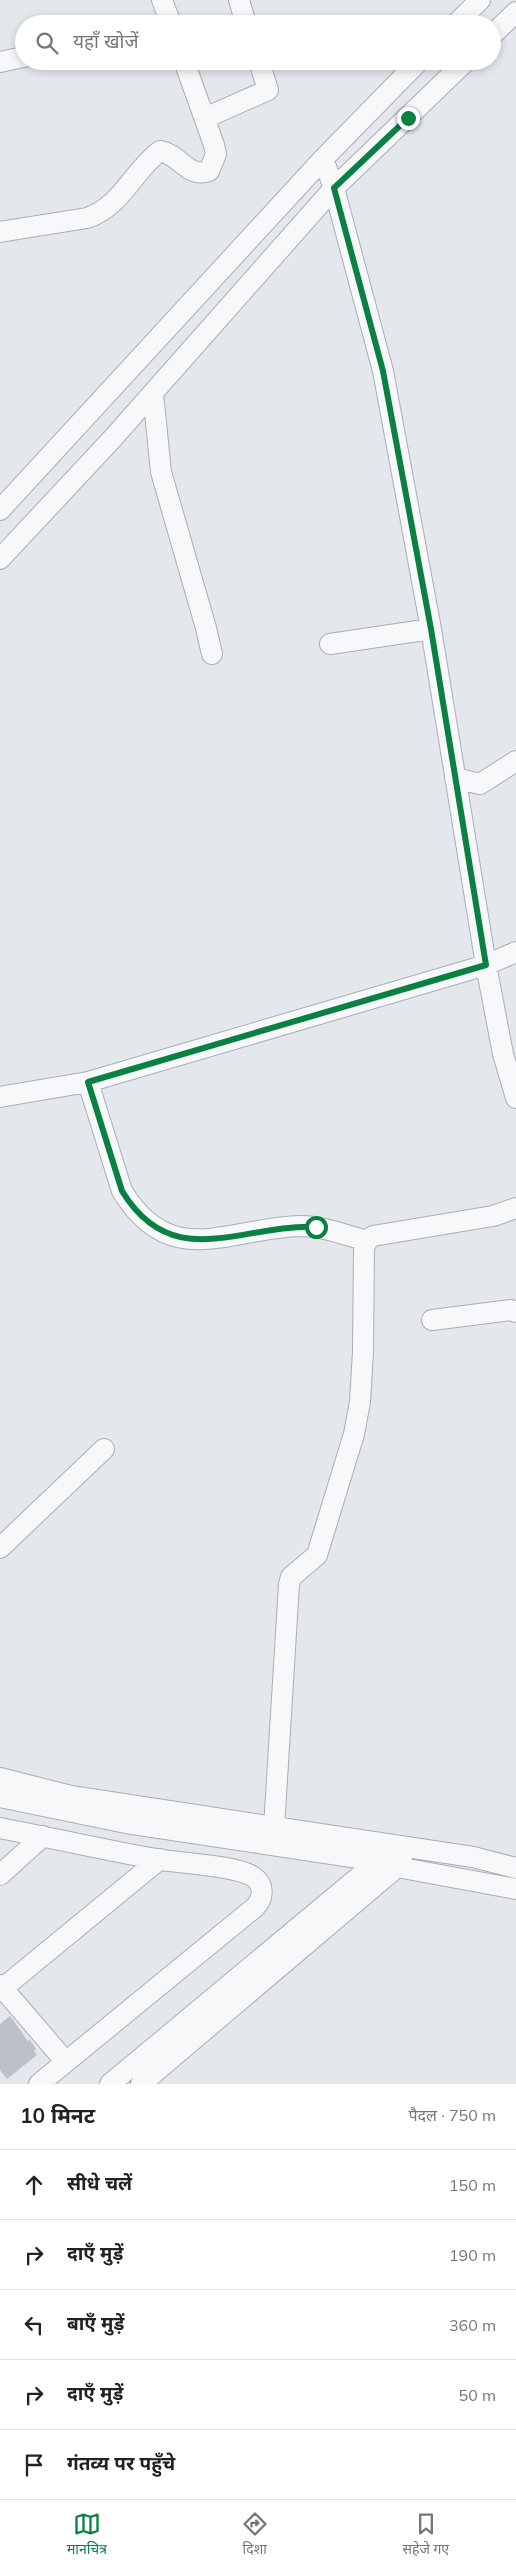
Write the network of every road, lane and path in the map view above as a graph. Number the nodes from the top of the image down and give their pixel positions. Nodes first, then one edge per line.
1 (162, 0) edge
2 (239, 0) edge
3 (480, 0) edge
4 (516, 12) edge
5 (168, 15) edge
6 (243, 15) edge
7 (465, 15) edge
8 (501, 26) edge
9 (15, 59) edge
10 (0, 62) edge
11 (187, 70) edge
12 (262, 70) edge
13 (410, 70) edge
14 (457, 70) edge
15 (205, 118) junction
16 (323, 158) junction
17 (334, 188) junction
18 (0, 232) edge
19 (157, 341) junction
20 (175, 368) junction
21 (152, 393) junction
22 (2, 504) edge
23 (32, 525) junction
24 (0, 559) edge
25 (431, 629) junction
26 (330, 644) dead end
27 (212, 654) dead end
28 (516, 761) edge
29 (455, 778) junction
30 (516, 952) edge
31 (486, 965) junction
32 (88, 1082) junction
33 (0, 1097) edge
34 (516, 1098) edge
35 (516, 1208) edge
36 (367, 1240) junction
37 (516, 1312) edge
38 (432, 1320) dead end
39 (104, 1449) dead end
40 (0, 1548) edge
41 (0, 1778) edge
42 (0, 1797) edge
43 (0, 1828) edge
44 (274, 1828) junction
45 (43, 1836) junction
46 (392, 1851) junction
47 (160, 1859) junction
48 (515, 1862) edge
49 (398, 1867) junction
50 (0, 1875) edge
51 (516, 1889) edge
52 (1, 1987) edge
53 (65, 2061) junction
54 (39, 2084) edge
55 (110, 2084) edge
56 (141, 2084) edge

1 - 5 street
2 - 6 street
3 - 7 street
4 - 8 street
9 - 10 street
11 - 15 street
12 - 15 street
13 - 16 street
14 - 17 street
15 - 18 street
16 - 17 street
16 - 19 street
17 - 20 street
17 - 25 street
19 - 20 street
19 - 22 street
20 - 21 street
21 - 23 street
21 - 27 street
22 - 23 street
23 - 24 street
25 - 26 street
25 - 29 street
28 - 29 street
29 - 31 street
30 - 31 street
31 - 32 street
31 - 34 street
32 - 33 street
32 - 36 street
35 - 36 street
36 - 44 street
37 - 38 street
39 - 40 street
41 - 44 street
42 - 46 street
43 - 45 street
44 - 46 street
45 - 47 street
45 - 50 street
46 - 48 street
46 - 49 street
46 - 55 street
47 - 52 street
47 - 53 street
49 - 51 street
49 - 56 street
52 - 53 street
53 - 54 street

